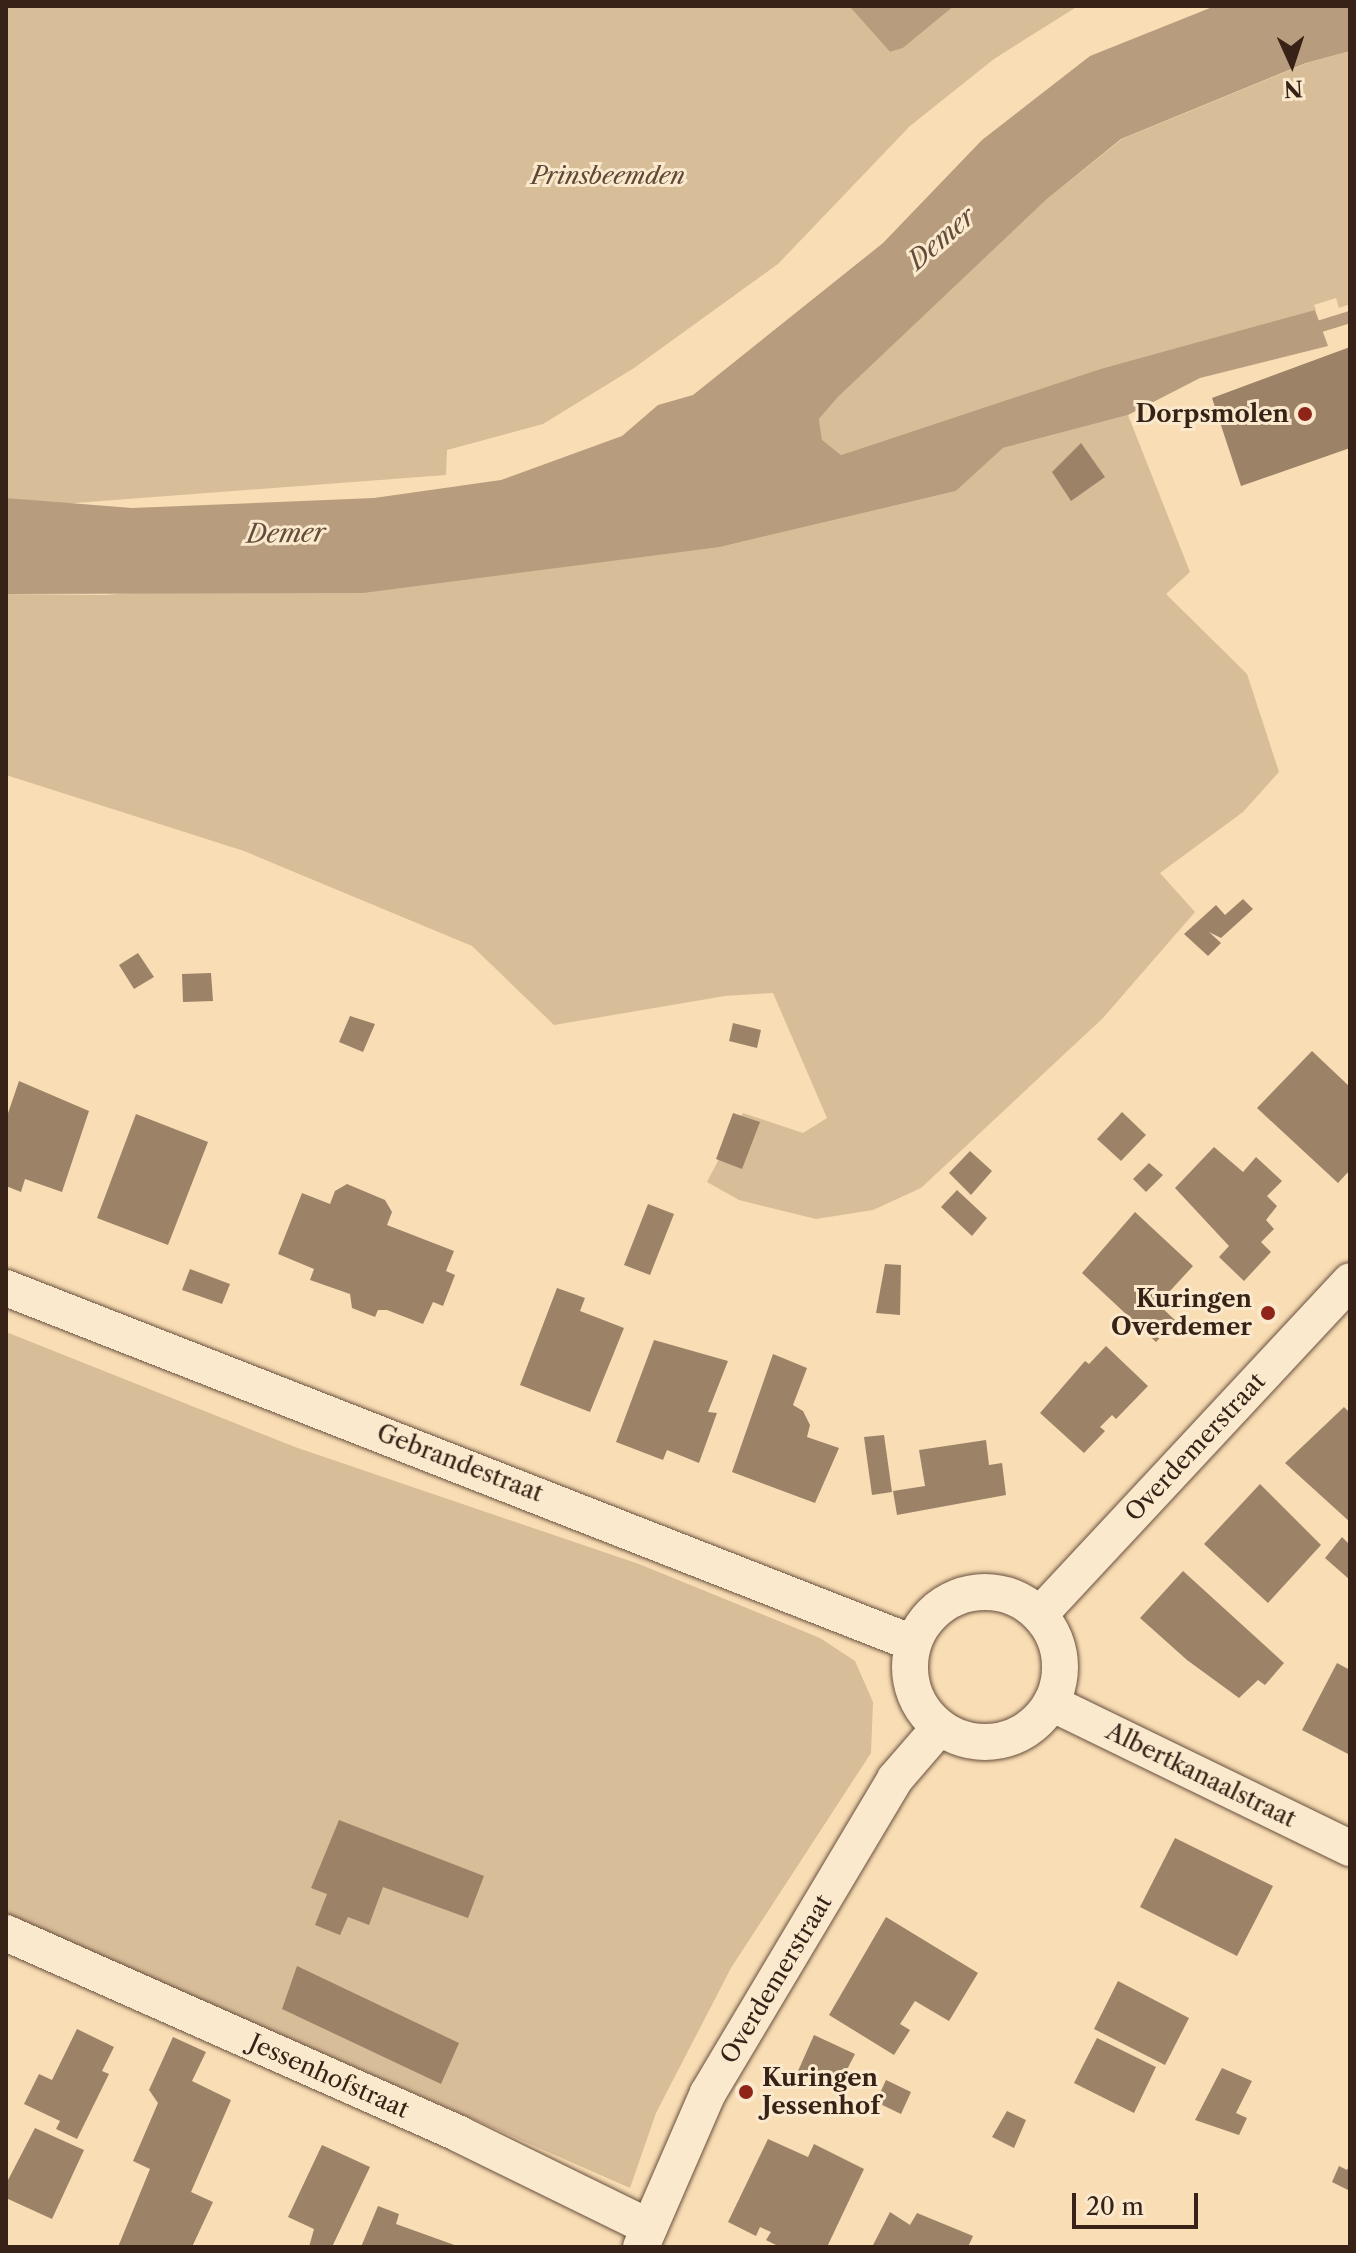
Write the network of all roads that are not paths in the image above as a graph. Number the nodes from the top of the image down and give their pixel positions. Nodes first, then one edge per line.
1 (1350, 1281) edge
2 (6, 1288) edge
3 (1040, 1614) junction
4 (913, 1643) junction
5 (1051, 1703) junction
6 (939, 1728) junction
7 (1350, 1848) edge
8 (6, 1933) edge
9 (645, 2237) edge

1 - 3 street, Overdemerstraat
2 - 4 street, Gebrandestraat
3 - 4 street
3 - 5 street
4 - 6 street
5 - 6 street
5 - 7 street, Albertkanaalstraat
6 - 9 street, Overdemerstraat
8 - 9 street, Jessenhofstraat

